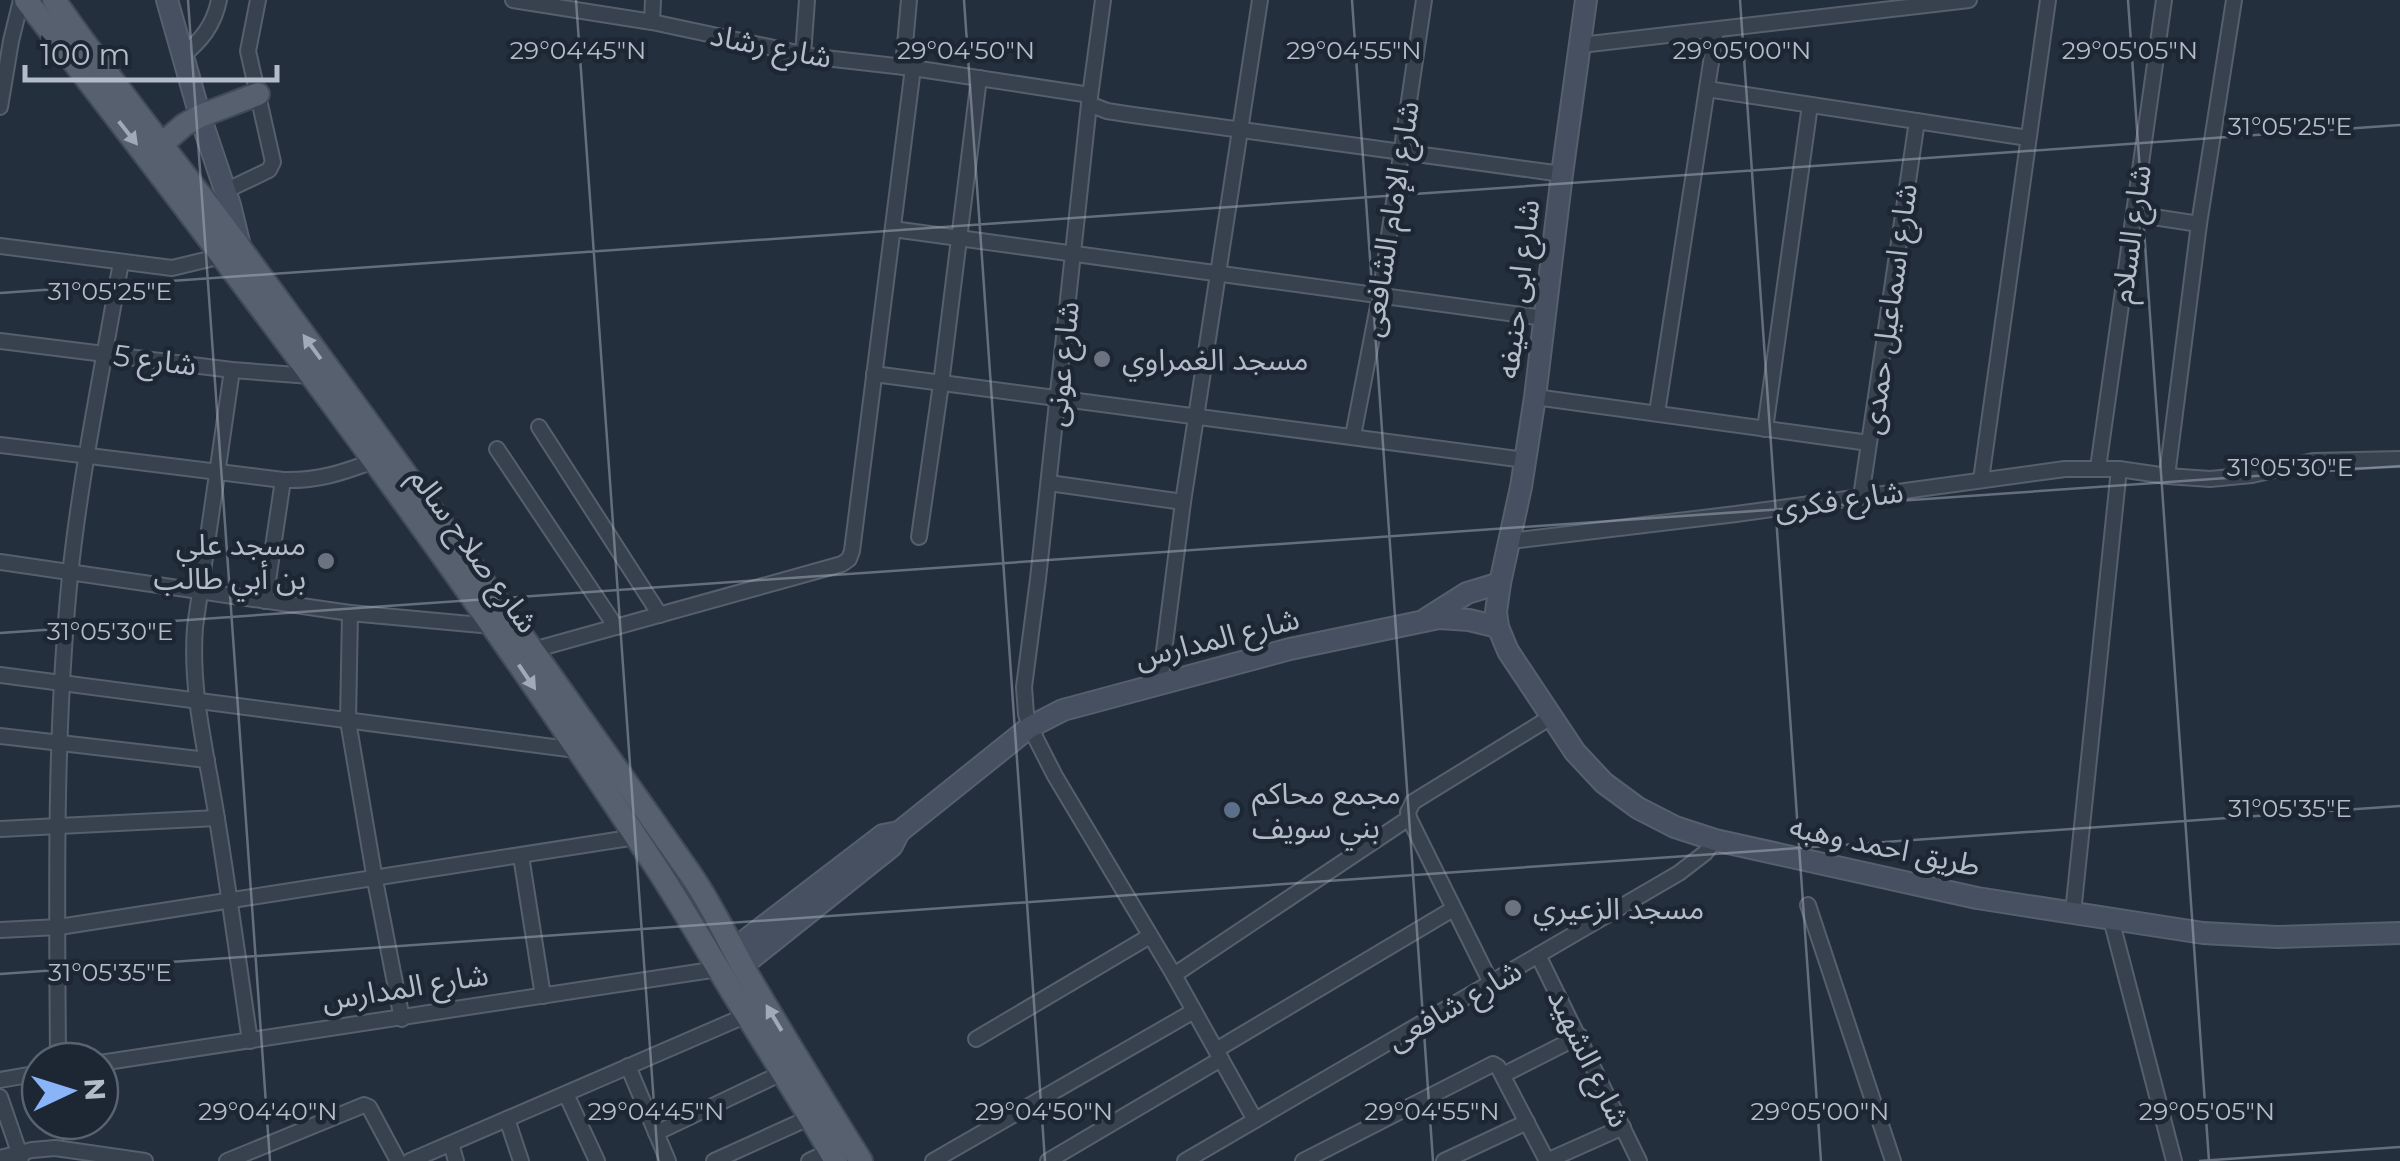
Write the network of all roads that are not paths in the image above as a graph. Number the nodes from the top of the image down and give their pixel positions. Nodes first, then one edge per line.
1 (23, 0) edge
2 (54, 0) edge
3 (168, 0) edge
4 (219, 0) edge
5 (258, 0) edge
6 (654, 0) edge
7 (807, 0) edge
8 (910, 0) edge
9 (1103, 0) edge
10 (1260, 0) edge
11 (1424, 0) edge
12 (1586, 0) edge
13 (1969, 0) edge
14 (2048, 0) edge
15 (2164, 0) edge
16 (2234, 0) edge
17 (521, 1) edge
18 (586, 6) edge
19 (652, 22) junction
20 (1716, 30) junction
21 (1580, 45) junction
22 (804, 55) junction
23 (182, 56) junction
24 (908, 67) junction
25 (979, 78) junction
26 (1707, 89) junction
27 (258, 94) junction
28 (1090, 100) junction
29 (1810, 105) junction
30 (0, 108) edge
31 (200, 116) junction
32 (1916, 121) junction
33 (1240, 130) junction
34 (2028, 138) junction
35 (162, 144) junction
36 (1401, 152) junction
37 (1562, 174) junction
38 (225, 191) junction
39 (2134, 214) junction
40 (2199, 224) junction
41 (893, 228) junction
42 (958, 237) junction
43 (0, 246) edge
44 (231, 252) junction
45 (1074, 253) junction
46 (121, 262) junction
47 (1218, 272) junction
48 (1380, 296) junction
49 (1544, 318) junction
50 (0, 341) edge
51 (105, 355) junction
52 (232, 370) junction
53 (874, 374) junction
54 (310, 376) junction
55 (941, 384) junction
56 (1535, 397) junction
57 (1058, 399) junction
58 (1656, 413) junction
59 (1197, 417) junction
60 (539, 428) dead end
61 (1765, 428) junction
62 (1353, 436) junction
63 (1869, 443) junction
64 (0, 445) edge
65 (497, 450) dead end
66 (88, 456) junction
67 (2400, 459) edge
68 (1526, 460) junction
69 (374, 461) junction
70 (2098, 468) junction
71 (2119, 469) junction
72 (218, 473) junction
73 (2167, 476) junction
74 (283, 480) junction
75 (1981, 480) junction
76 (1049, 482) junction
77 (1861, 497) junction
78 (1183, 502) junction
79 (919, 537) dead end
80 (1510, 541) junction
81 (0, 562) edge
82 (71, 572) junction
83 (1500, 583) junction
84 (200, 592) junction
85 (265, 601) junction
86 (350, 613) junction
87 (660, 615) junction
88 (1424, 620) junction
89 (493, 626) junction
90 (616, 627) junction
91 (1498, 627) junction
92 (534, 650) junction
93 (0, 675) edge
94 (1160, 682) junction
95 (62, 683) junction
96 (196, 701) junction
97 (1551, 717) junction
98 (348, 722) junction
99 (1030, 727) junction
100 (0, 736) edge
101 (60, 742) junction
102 (576, 750) junction
103 (207, 760) junction
104 (217, 818) junction
105 (1409, 818) junction
106 (58, 826) junction
107 (0, 829) edge
108 (636, 838) junction
109 (1715, 840) junction
110 (521, 856) junction
111 (374, 880) junction
112 (229, 902) junction
113 (1808, 905) dead end
114 (1453, 909) junction
115 (2073, 913) junction
116 (2112, 918) junction
117 (59, 927) junction
118 (0, 930) edge
119 (2400, 933) edge
120 (1150, 936) junction
121 (1538, 955) junction
122 (738, 957) junction
123 (718, 969) junction
124 (1174, 975) junction
125 (1490, 983) junction
126 (543, 996) junction
127 (1194, 1011) junction
128 (746, 1015) junction
129 (402, 1019) junction
130 (1580, 1036) junction
131 (976, 1039) dead end
132 (58, 1041) edge
133 (250, 1041) junction
134 (1219, 1054) junction
135 (120, 1060) edge
136 (628, 1066) junction
137 (784, 1072) junction
138 (1503, 1075) junction
139 (566, 1094) junction
140 (0, 1097) edge
141 (811, 1118) junction
142 (507, 1119) junction
143 (1255, 1120) junction
144 (1526, 1122) junction
145 (1623, 1127) junction
146 (656, 1133) junction
147 (450, 1144) junction
148 (1209, 1155) edge
149 (21, 1157) edge
150 (0, 1158) edge
151 (825, 1158) edge
152 (138, 1160) edge
153 (231, 1160) edge
154 (398, 1161) edge
155 (410, 1161) edge
156 (456, 1161) edge
157 (521, 1161) edge
158 (597, 1161) edge
159 (668, 1161) edge
160 (714, 1161) edge
161 (861, 1161) edge
162 (933, 1161) edge
163 (1048, 1161) edge
164 (1185, 1161) edge
165 (1304, 1161) edge
166 (1444, 1161) edge
167 (1547, 1161) edge
168 (1639, 1161) edge
169 (1893, 1161) edge
170 (2174, 1161) edge

1 - 30 street
1 -> 44 main road, شارع صلاح سالم
2 - 35 main road, شارع صلاح سالم
3 - 23 street
4 - 23 street
5 - 27 street
6 - 19 street
7 - 22 street
8 - 24 street
9 - 28 street, شارع عونى
10 - 33 street
11 - 36 street, شارع الإمام الشافعى
12 - 21 street, شارع ابى حنيفه
13 - 20 street
14 - 34 street
15 - 39 street, شارع السلام
16 - 40 street
17 - 18 street, شارع رشاد
18 - 19 street, شارع رشاد
19 - 22 street, شارع رشاد
20 - 21 street
20 - 26 street
21 - 37 street, شارع ابى حنيفه
22 - 24 street, شارع رشاد
23 - 31 street
24 - 25 street, شارع رشاد
24 - 41 street
25 - 28 street, شارع رشاد
25 - 42 street
26 - 29 street
26 - 58 street
27 - 31 main road
27 - 38 street
28 - 33 street, شارع رشاد
28 - 45 street, شارع عونى
29 - 32 street
29 - 61 street
31 - 35 main road
31 - 38 street
32 - 34 street
32 - 63 street, شارع اسماعيل حمدى
33 - 36 street, شارع رشاد
33 - 47 street
34 - 75 street
35 - 44 main road, شارع صلاح سالم
36 - 37 street, شارع رشاد
36 - 48 street, شارع الإمام الشافعى
37 - 49 street, شارع ابى حنيفه
38 - 44 street
39 - 40 street
39 - 70 street, شارع السلام
40 - 73 street
41 - 42 street
41 - 53 street
42 - 45 street
42 - 55 street
43 - 46 street
44 - 46 street
44 - 54 main road, شارع صلاح سالم
92 -> 44 main road, شارع صلاح سالم
45 - 47 street
45 - 57 street, شارع عونى
46 - 51 street
47 - 48 street
47 - 59 street
48 - 49 street
48 - 62 street, شارع الإمام الشافعى
49 - 56 street, شارع ابى حنيفه
50 - 51 street, شارع 5
51 - 52 street, شارع 5
51 - 66 street
52 - 54 street, شارع 5
52 - 72 street
53 - 55 street
53 - 87 street
54 - 69 main road, شارع صلاح سالم
55 - 57 street
55 - 79 street
56 - 58 street
56 - 68 street, شارع ابى حنيفه
57 - 59 street
57 - 76 street, شارع عونى
58 - 61 street
59 - 62 street
59 - 78 street
60 - 87 street
61 - 63 street
62 - 68 street
63 - 77 street, شارع اسماعيل حمدى
64 - 66 street
65 - 90 street
66 - 72 street
66 - 82 street
67 - 73 street, شارع فكرى
68 - 80 street, شارع ابى حنيفه
69 - 74 street
69 - 89 main road, شارع صلاح سالم
70 - 71 street, شارع فكرى
70 - 75 street, شارع فكرى
71 - 73 street, شارع فكرى
71 - 115 street
72 - 74 street
72 - 84 street
74 - 85 street
75 - 77 street, شارع فكرى
76 - 78 street
76 - 99 street, شارع عونى
77 - 80 street, شارع فكرى
78 - 94 street
80 - 83 street, شارع ابى حنيفه
81 - 82 street
82 - 84 street
82 - 95 street
83 - 88 street, شارع المدارس
83 - 91 street
84 - 85 street
84 - 96 street
85 - 86 street
86 - 89 street
86 - 98 street
87 - 90 street
88 - 91 street, شارع المدارس
88 - 94 street, شارع المدارس
89 -> 102 main road, شارع صلاح سالم
90 - 92 street
91 - 97 street, طريق احمد وهبه
92 - 122 main road, شارع صلاح سالم
93 - 95 street
94 - 99 street, شارع المدارس
95 - 96 street
95 - 101 street
96 - 98 street
96 - 103 street
97 - 105 street
97 - 109 street, طريق احمد وهبه
98 - 102 street
98 - 111 street
99 - 120 street
99 - 122 street, شارع المدارس
100 - 101 street
101 - 103 street
101 - 106 street
102 - 108 main road, شارع صلاح سالم
103 - 104 street
104 - 106 street
104 - 112 street
105 - 114 street
105 - 124 street
106 - 107 street
106 - 117 street
108 - 110 street
108 - 123 main road, شارع صلاح سالم
109 - 115 street, طريق احمد وهبه
109 - 121 street, شارع شافعى
110 - 111 street
110 - 126 street
111 - 112 street
111 - 129 street
112 - 117 street
112 - 133 street
113 - 169 street
114 - 125 street
114 - 134 street
115 - 116 street, طريق احمد وهبه
116 - 119 street, طريق احمد وهبه
116 - 170 street
117 - 118 street
117 - 132 street
120 - 124 street
120 - 131 street
121 - 125 street, شارع شافعى
121 - 130 street, شارع الشهيد
161 -> 122 main road, شارع صلاح سالم
123 - 126 street, شارع المدارس
123 - 128 main road, شارع صلاح سالم
124 - 127 street
125 - 143 street, شارع شافعى
126 - 129 street, شارع المدارس
127 - 134 street
127 - 162 street
128 - 136 street
128 - 137 main road, شارع صلاح سالم
129 - 133 street, شارع المدارس
130 - 138 street
130 - 145 street, شارع الشهيد
133 - 135 street, شارع المدارس
134 - 143 street
134 - 163 street
136 - 139 street
136 - 146 street
137 - 141 main road, شارع صلاح سالم
137 - 146 street
138 - 144 street
138 - 165 street
139 - 142 street
139 - 158 street
140 - 149 street
141 - 151 main road, شارع صلاح سالم
141 - 160 street
142 - 147 street
142 - 157 street
143 - 148 street, شارع شافعى
144 - 166 street
144 - 167 street
145 - 167 street
145 - 168 street, شارع الشهيد
146 - 159 street
147 - 155 street
147 - 156 street
148 - 164 street, شارع شافعى
149 - 150 street
149 - 152 street
153 - 154 street

